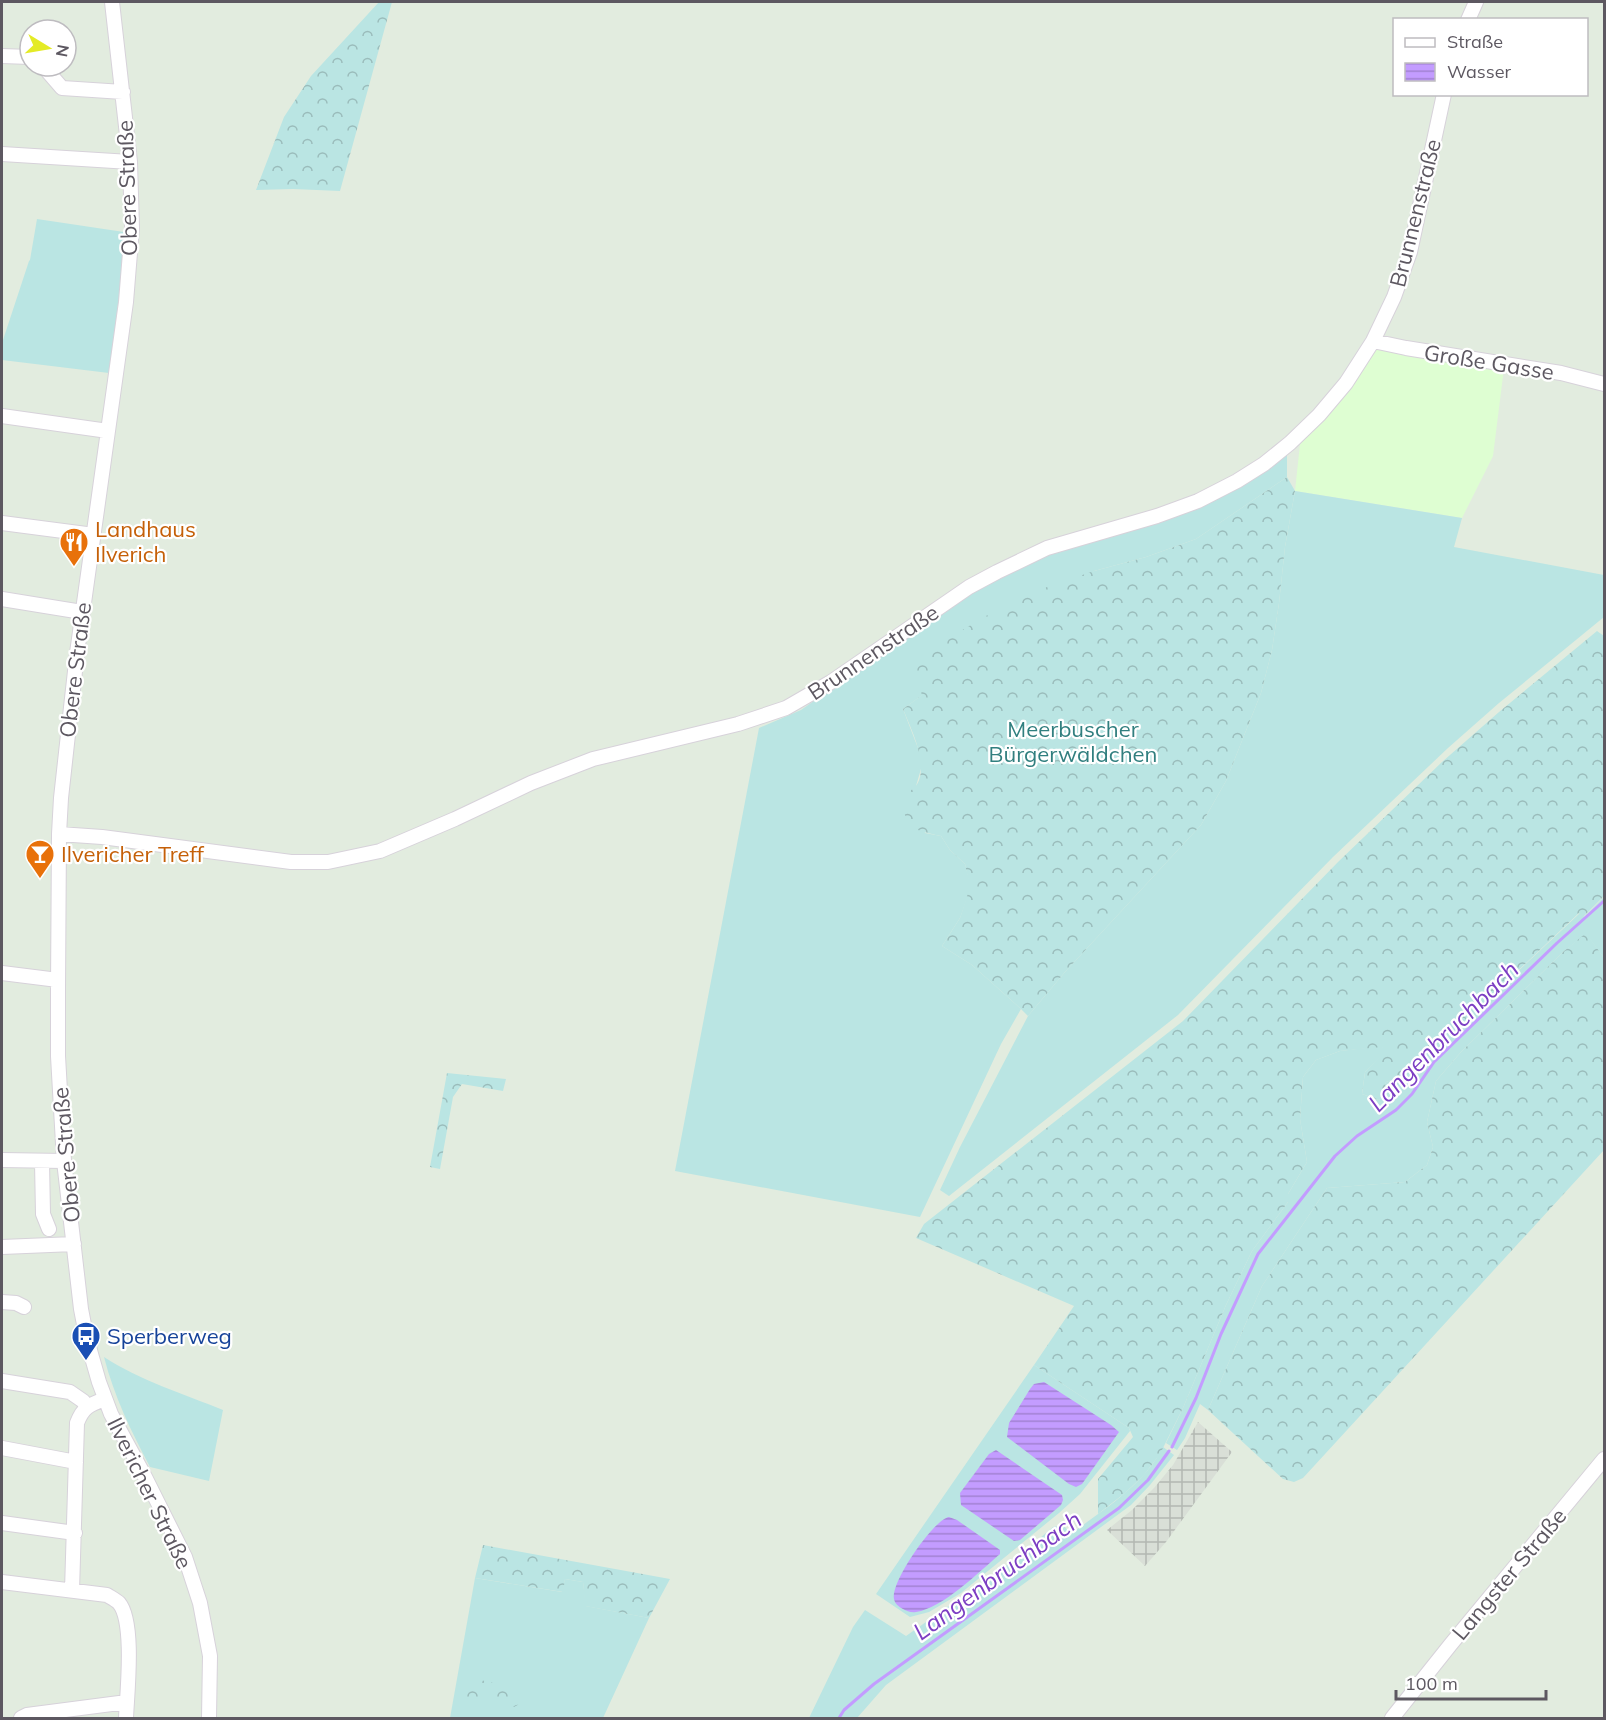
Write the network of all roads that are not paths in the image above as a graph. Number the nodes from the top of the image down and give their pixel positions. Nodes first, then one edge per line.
1 (112, 2) edge
2 (1476, 2) edge
3 (1469, 18) edge
4 (2, 56) edge
5 (18, 57) edge
6 (53, 78) edge
7 (123, 92) junction
8 (1444, 96) edge
9 (2, 154) edge
10 (130, 162) junction
11 (1373, 341) junction
12 (1605, 384) edge
13 (2, 416) edge
14 (108, 431) junction
15 (2, 523) edge
16 (93, 535) junction
17 (2, 599) edge
18 (82, 612) junction
19 (58, 834) junction
20 (2, 973) edge
21 (58, 980) junction
22 (2, 1160) edge
23 (64, 1161) junction
24 (42, 1162) junction
25 (49, 1229) dead end
26 (74, 1244) junction
27 (2, 1247) edge
28 (2, 1302) edge
29 (24, 1307) dead end
30 (87, 1340) joint
31 (2, 1381) edge
32 (105, 1399) junction
33 (87, 1407) junction
34 (2, 1448) edge
35 (1605, 1459) edge
36 (76, 1462) junction
37 (2, 1523) edge
38 (75, 1533) junction
39 (2, 1582) edge
40 (72, 1591) junction
41 (127, 1702) junction
42 (21, 1719) edge
43 (126, 1719) edge
44 (209, 1719) edge
45 (1392, 1719) edge

1 - 7 street, Obere Straße
2 - 3 street
4 - 5 street
6 - 7 street
7 - 10 street, Obere Straße
8 - 11 street, Brunnenstraße
9 - 10 street
10 - 14 street, Obere Straße
11 - 12 street, Große Gasse
11 - 19 street, Brunnenstraße
13 - 14 street
14 - 16 street, Obere Straße
15 - 16 street
16 - 18 street, Obere Straße
17 - 18 street
18 - 19 street, Obere Straße
19 - 21 street, Obere Straße
20 - 21 street
21 - 23 street, Obere Straße
22 - 24 street
23 - 24 street
23 - 26 street, Obere Straße
24 - 25 street
26 - 27 street
26 - 30 street, Obere Straße
28 - 29 street
30 - 32 street, Ilvericher Straße
31 - 33 street
32 - 33 street
32 - 44 street, Ilvericher Straße
33 - 36 street
34 - 36 street
35 - 45 street, Langster Straße
36 - 38 street
37 - 38 street
38 - 40 street
39 - 40 street
40 - 41 street
41 - 42 street
41 - 43 street

